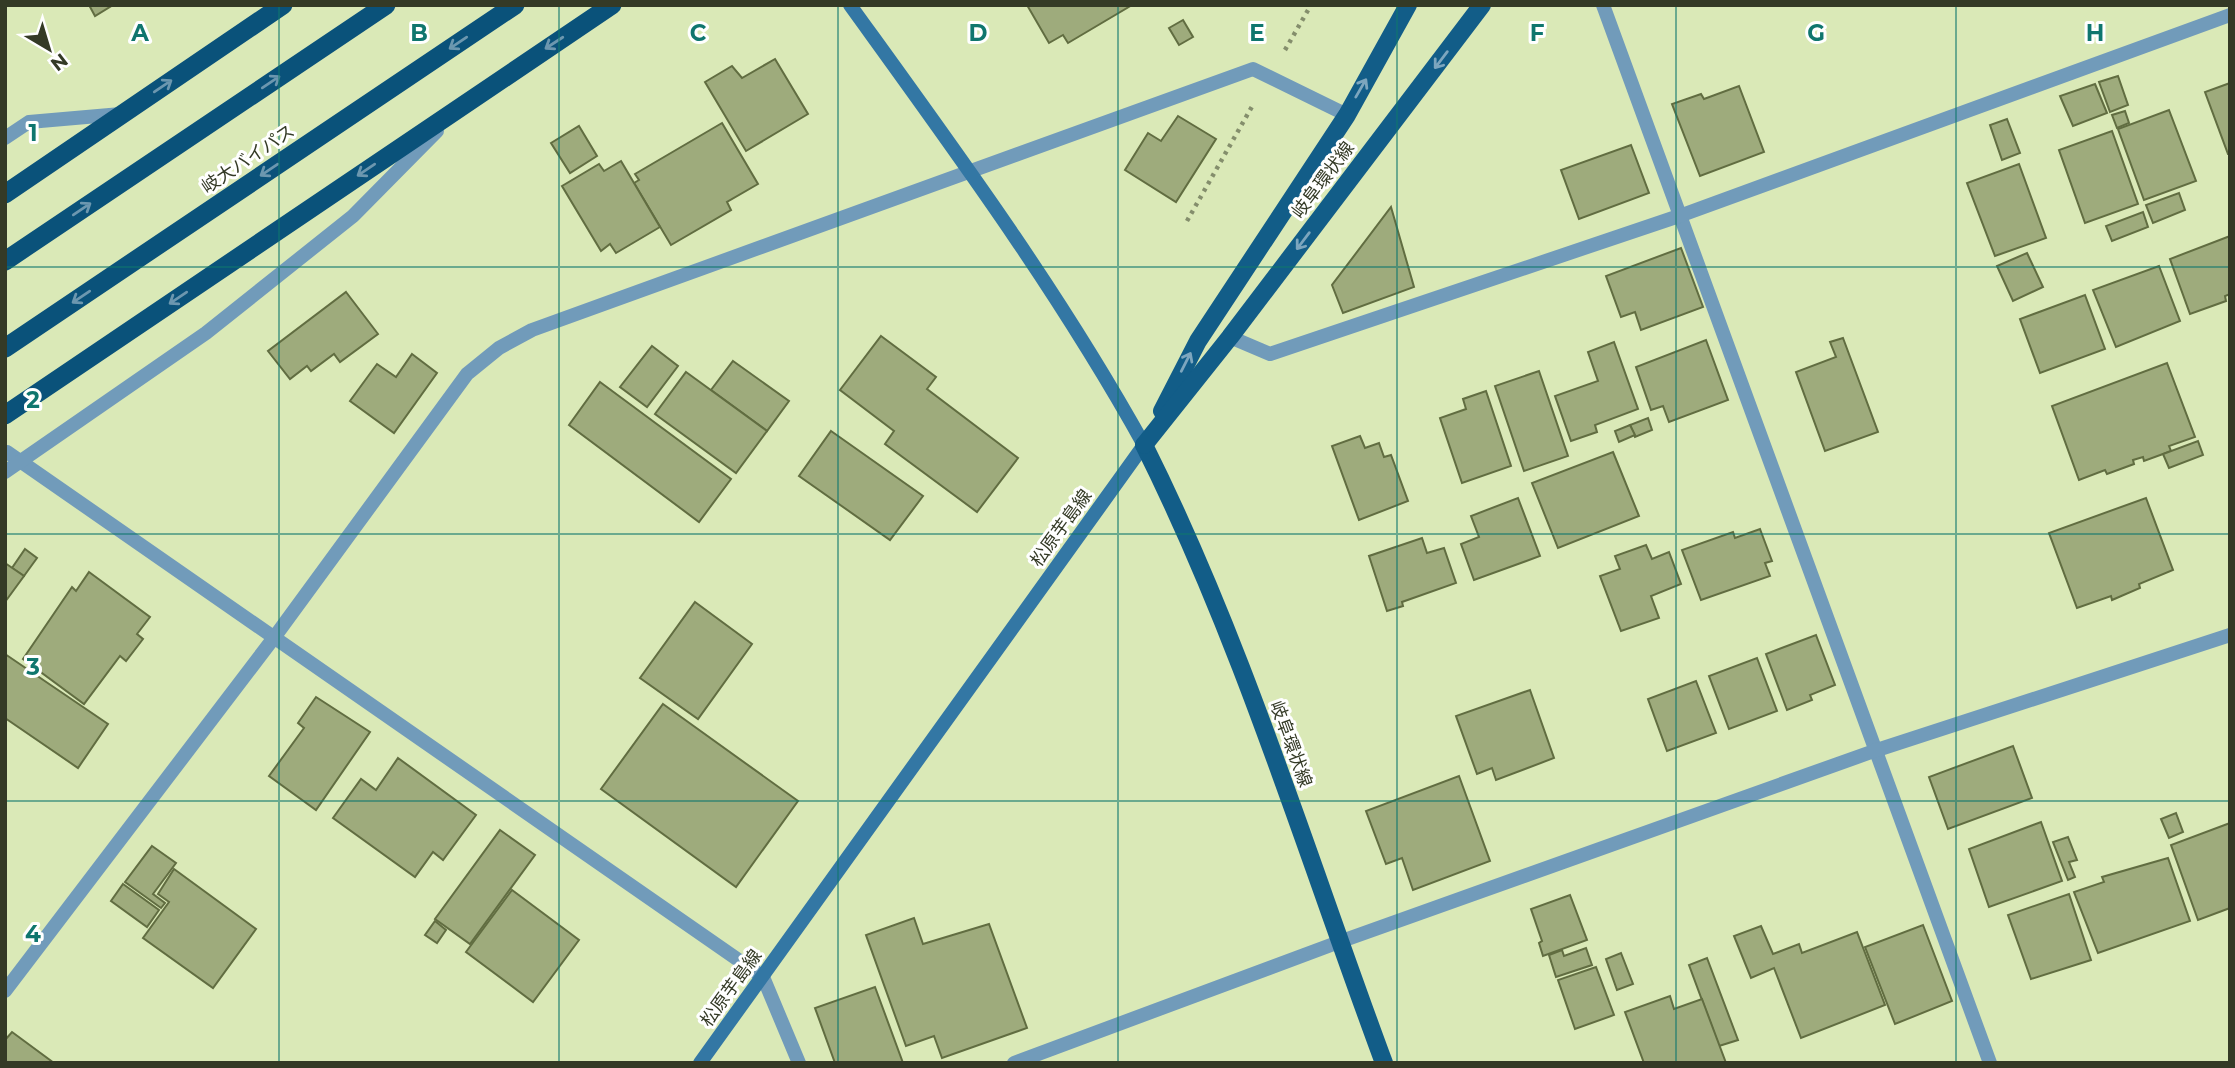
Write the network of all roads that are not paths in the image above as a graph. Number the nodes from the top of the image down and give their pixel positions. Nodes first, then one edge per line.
1 (283, 5) edge
2 (386, 5) edge
3 (515, 5) edge
4 (611, 5) edge
5 (850, 5) edge
6 (1408, 5) edge
7 (1482, 5) edge
8 (1603, 5) edge
9 (2230, 15) edge
10 (467, 100) junction
11 (123, 114) junction
12 (1347, 115) junction
13 (5, 138) edge
14 (971, 172) junction
15 (5, 194) edge
16 (1682, 215) junction
17 (5, 261) edge
18 (1230, 337) junction
19 (5, 348) edge
20 (5, 415) edge
21 (1144, 445) junction
22 (7, 452) edge
23 (23, 460) junction
24 (5, 472) edge
25 (275, 635) junction
26 (2230, 635) edge
27 (1874, 751) junction
28 (1339, 942) junction
29 (763, 977) junction
30 (5, 991) edge
31 (700, 1063) edge
32 (799, 1063) edge
33 (1014, 1063) edge
34 (1384, 1063) edge
35 (1990, 1063) edge

11 -> 1 highway
17 -> 2 highway
3 -> 19 highway, 岐大バイパス
4 -> 10 highway
5 - 14 main road
12 -> 6 main road, 岐阜環状線
7 -> 18 main road, 岐阜環状線
8 - 16 street
9 - 16 street
10 -> 20 highway
10 - 23 street
11 - 13 street
11 - 15 highway
12 - 14 street
21 -> 12 main road, 岐阜環状線
14 - 21 main road
14 - 25 street
16 - 18 street
16 - 27 street
18 - 21 main road, 岐阜環状線
21 - 28 main road, 岐阜環状線
21 - 29 main road, 松原芋島線
22 - 23 street
23 - 24 street
23 - 25 street
25 - 29 street
25 - 30 street
26 - 27 street
27 - 28 street
27 - 35 street
28 - 33 street
28 - 34 main road, 岐阜環状線
29 - 31 main road, 松原芋島線
29 - 32 street

